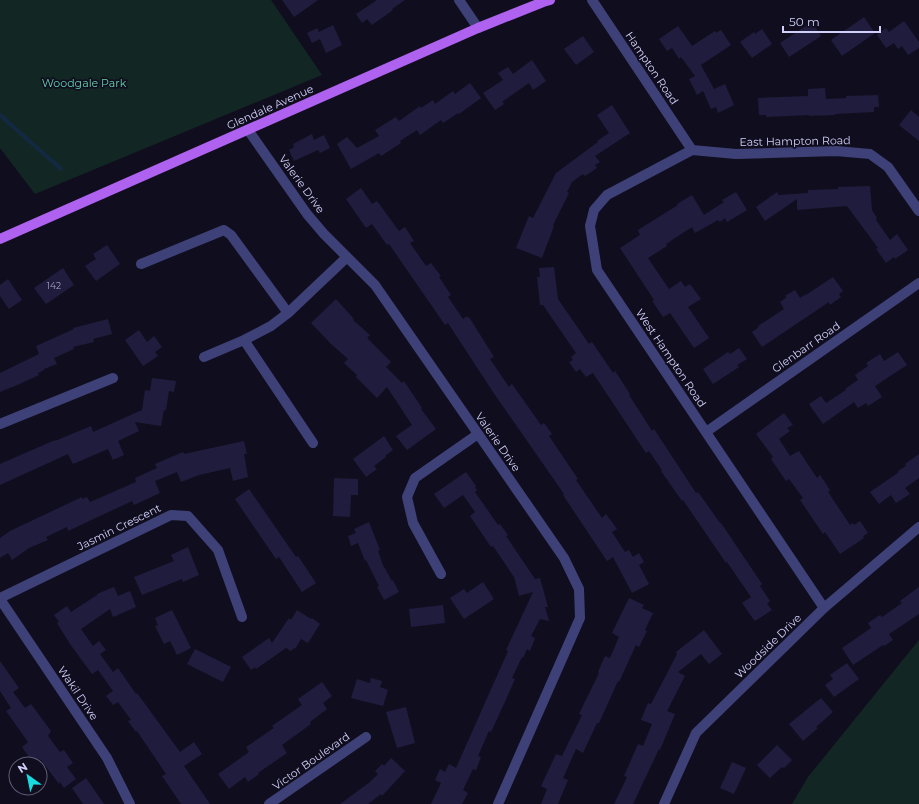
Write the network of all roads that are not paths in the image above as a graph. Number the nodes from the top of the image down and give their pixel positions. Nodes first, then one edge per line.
1 (459, 0) edge
2 (550, 0) edge
3 (592, 0) edge
4 (478, 28) junction
5 (248, 130) junction
6 (692, 150) junction
7 (919, 211) edge
8 (0, 239) edge
9 (347, 257) junction
10 (141, 264) dead end
11 (919, 283) edge
12 (288, 313) junction
13 (244, 340) junction
14 (204, 357) dead end
15 (113, 378) dead end
16 (0, 424) edge
17 (706, 432) junction
18 (478, 434) junction
19 (313, 443) dead end
20 (919, 527) edge
21 (441, 574) dead end
22 (0, 599) edge
23 (824, 608) junction
24 (242, 617) dead end
25 (366, 737) dead end
26 (130, 804) edge
27 (269, 804) edge
28 (498, 804) edge
29 (664, 804) edge

1 - 4 street
2 - 4 main road, Glendale Avenue
3 - 6 street, Hampton Road
4 - 5 main road, Glendale Avenue
5 - 8 main road, Glendale Avenue
5 - 9 street, Valerie Drive
6 - 7 street, East Hampton Road
6 - 17 street, West Hampton Road
9 - 12 street
9 - 18 street, Valerie Drive
10 - 12 street
11 - 17 street, Glenbarr Road
12 - 13 street
13 - 14 street
13 - 19 street
15 - 16 street
17 - 23 street, West Hampton Road
18 - 21 street
18 - 28 street, Valerie Drive
20 - 23 street, Woodside Drive
22 - 24 street, Jasmin Crescent
22 - 26 street, Wakil Drive
23 - 29 street, Woodside Drive
25 - 27 street, Victor Boulevard

